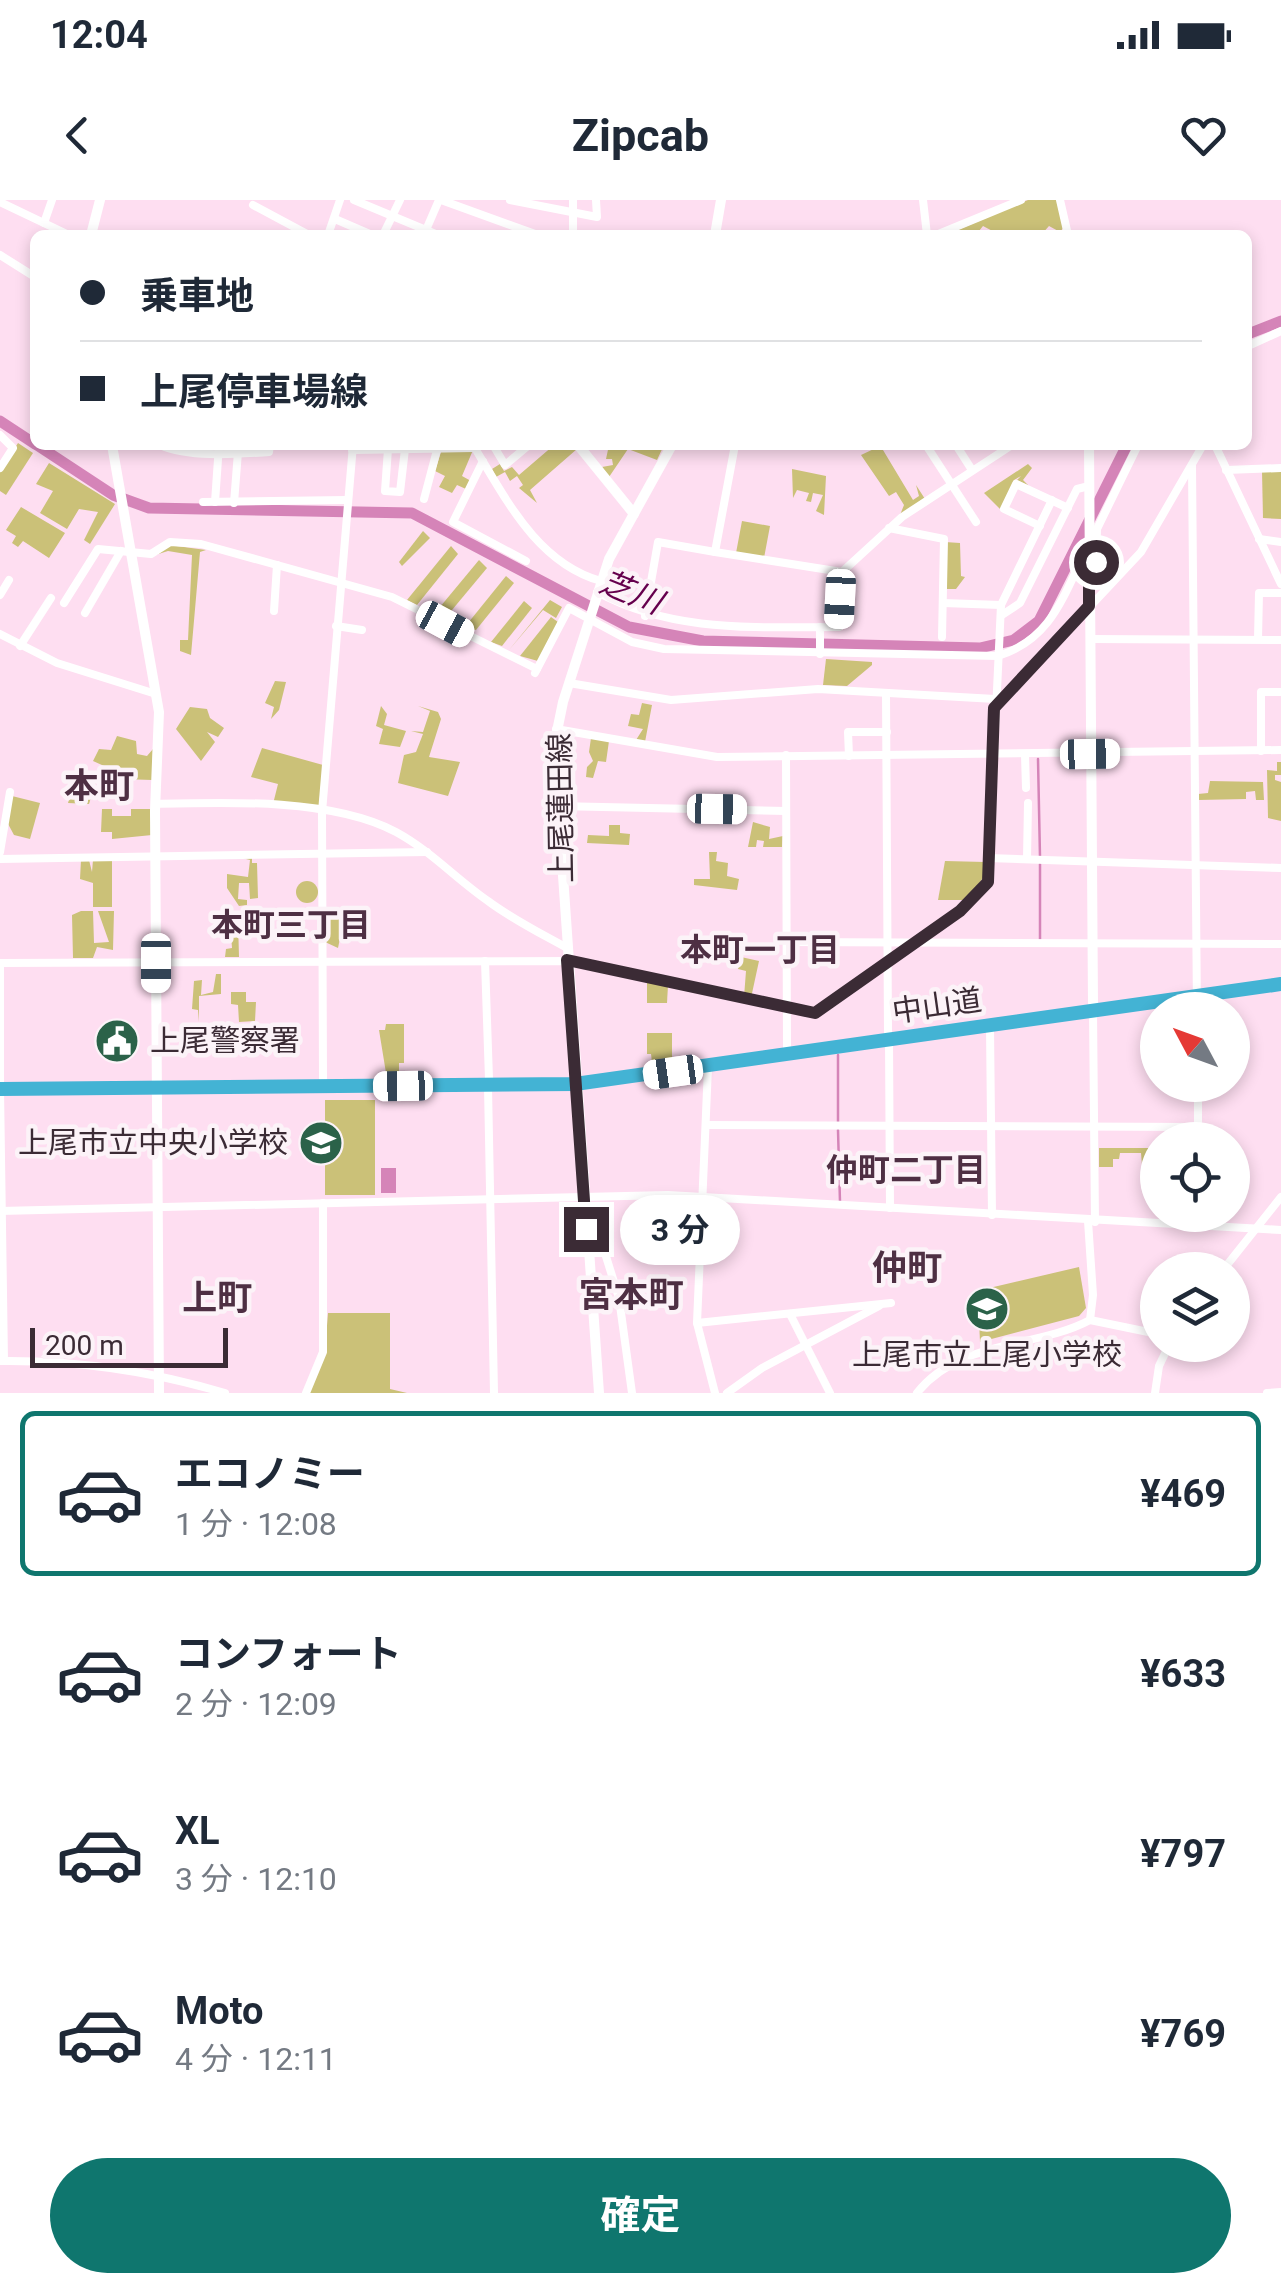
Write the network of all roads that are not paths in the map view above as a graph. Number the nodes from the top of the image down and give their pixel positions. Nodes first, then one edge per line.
1 (52, 200) edge
2 (100, 200) edge
3 (340, 200) edge
4 (354, 200) edge
5 (400, 200) edge
6 (440, 200) edge
7 (510, 200) edge
8 (573, 200) edge
9 (596, 200) edge
10 (722, 200) edge
11 (923, 200) edge
12 (1021, 200) edge
13 (1060, 200) edge
14 (0, 202) edge
15 (999, 204) edge
16 (253, 206) dead end
17 (573, 214) junction
18 (392, 216) junction
19 (335, 219) junction
20 (44, 223) junction
21 (414, 225) junction
22 (58, 230) edge
23 (92, 230) edge
24 (299, 230) edge
25 (330, 230) edge
26 (360, 230) edge
27 (385, 230) edge
28 (412, 230) edge
29 (426, 230) joint
30 (524, 230) edge
31 (573, 230) edge
32 (716, 230) edge
33 (926, 230) edge
34 (946, 230) edge
35 (1067, 230) edge
36 (0, 254) edge
37 (30, 274) edge
38 (1281, 331) edge
39 (1252, 344) edge
40 (0, 435) edge
41 (113, 450) edge
42 (233, 450) edge
43 (233, 450) edge
44 (245, 450) edge
45 (269, 450) edge
46 (352, 450) edge
47 (386, 450) edge
48 (404, 450) edge
49 (437, 450) edge
50 (476, 450) edge
51 (496, 450) edge
52 (522, 450) edge
53 (582, 450) edge
54 (669, 450) edge
55 (733, 450) edge
56 (929, 450) edge
57 (959, 450) edge
58 (988, 450) edge
59 (1004, 450) edge
60 (1088, 450) edge
61 (1136, 450) edge
62 (1200, 450) edge
63 (1217, 450) edge
64 (992, 457) junction
65 (483, 461) junction
66 (1192, 466) junction
67 (0, 468) edge
68 (1281, 468) edge
69 (972, 470) junction
70 (1226, 470) junction
71 (952, 484) junction
72 (1089, 492) junction
73 (424, 499) dead end
74 (1052, 500) junction
75 (203, 502) dead end
76 (215, 502) junction
77 (234, 502) junction
78 (347, 502) junction
79 (1068, 508) junction
80 (634, 514) junction
81 (976, 522) dead end
82 (1040, 526) junction
83 (888, 528) junction
84 (1259, 539) junction
85 (1281, 542) edge
86 (126, 552) junction
87 (715, 552) junction
88 (526, 561) dead end
89 (278, 565) junction
90 (1089, 565) junction
91 (842, 572) junction
92 (9, 580) dead end
93 (340, 582) junction
94 (1281, 584) edge
95 (1281, 593) edge
96 (0, 595) edge
97 (51, 598) dead end
98 (594, 602) junction
99 (64, 603) dead end
100 (943, 603) junction
101 (1089, 606) junction
102 (1002, 607) junction
103 (274, 611) dead end
104 (85, 612) dead end
105 (645, 616) junction
106 (336, 626) junction
107 (820, 629) junction
108 (362, 630) dead end
109 (0, 634) edge
110 (942, 637) dead end
111 (1090, 639) junction
112 (1258, 639) junction
113 (1194, 640) junction
114 (1281, 640) edge
115 (20, 646) junction
116 (820, 654) junction
117 (998, 655) junction
118 (569, 683) junction
119 (1281, 692) edge
120 (886, 693) junction
121 (156, 694) junction
122 (995, 703) junction
123 (556, 729) junction
124 (887, 732) junction
125 (1281, 750) edge
126 (1261, 751) junction
127 (1195, 752) junction
128 (993, 754) junction
129 (1090, 754) junction
130 (786, 755) junction
131 (886, 755) junction
132 (1025, 755) junction
133 (848, 756) junction
134 (1026, 788) dead end
135 (10, 792) dead end
136 (1028, 802) dead end
137 (155, 804) junction
138 (556, 806) junction
139 (786, 810) junction
140 (322, 812) junction
141 (2, 822) edge
142 (1, 834) edge
143 (427, 852) junction
144 (322, 853) junction
145 (0, 855) edge
146 (155, 856) junction
147 (988, 858) junction
148 (1027, 859) junction
149 (1092, 862) junction
150 (1196, 865) junction
151 (1281, 868) edge
152 (787, 942) junction
153 (888, 942) junction
154 (917, 942) junction
155 (1093, 943) junction
156 (1197, 943) junction
157 (1281, 944) edge
158 (567, 954) junction
159 (486, 960) junction
160 (322, 962) junction
161 (156, 963) junction
162 (888, 963) junction
163 (0, 964) edge
164 (1281, 976) edge
165 (1281, 984) edge
166 (1197, 992) edge
167 (1220, 992) edge
168 (1233, 992) edge
169 (1140, 1003) edge
170 (1093, 1007) junction
171 (787, 1010) junction
172 (990, 1027) junction
173 (889, 1036) junction
174 (788, 1048) junction
175 (708, 1067) junction
176 (323, 1079) junction
177 (574, 1080) junction
178 (488, 1082) junction
179 (157, 1084) junction
180 (0, 1086) edge
181 (706, 1125) junction
182 (991, 1126) junction
183 (889, 1127) junction
184 (1094, 1127) junction
185 (1140, 1127) edge
186 (583, 1196) junction
187 (1281, 1196) edge
188 (702, 1197) junction
189 (489, 1200) junction
190 (323, 1203) junction
191 (158, 1206) junction
192 (890, 1208) junction
193 (1, 1211) edge
194 (992, 1214) junction
195 (1092, 1221) junction
196 (1140, 1223) edge
197 (586, 1229) junction
198 (1250, 1229) edge
199 (1257, 1229) junction
200 (1281, 1230) edge
201 (1238, 1252) edge
202 (790, 1314) junction
203 (1090, 1320) junction
204 (696, 1323) junction
205 (1140, 1330) edge
206 (807, 1346) junction
207 (2, 1361) edge
208 (1161, 1362) edge
209 (159, 1373) junction
210 (1281, 1392) edge
211 (159, 1393) edge
212 (225, 1393) edge
213 (306, 1393) edge
214 (494, 1393) edge
215 (599, 1393) edge
216 (632, 1393) edge
217 (715, 1393) edge
218 (728, 1393) edge
219 (830, 1393) edge
220 (916, 1393) edge
221 (1155, 1393) edge
222 (1267, 1393) edge

1 - 20 street
2 - 23 street
3 - 19 street
4 - 18 street
5 - 18 street
6 - 29 street
6 - 30 street
7 - 17 street
8 - 17 street
9 - 17 street
10 - 32 street
11 - 33 street
12 - 15 street
13 - 35 street
14 - 20 street
15 - 34 street
16 - 24 street
17 - 31 street
18 - 21 street
18 - 27 street
19 - 25 street
19 - 26 street
20 - 22 street
21 - 28 street
21 - 29 street
36 - 37 street
38 - 39 street
40 - 67 street
41 - 86 street
42 - 76 street
43 - 77 street
44 - 45 street
46 - 78 street
47 - 48 street
49 - 73 street
50 - 65 street
51 - 52 street
53 - 80 street
54 - 80 street, 上尾蓮田線
55 - 87 street
56 - 71 street
57 - 69 street
58 - 64 street
59 - 64 street
60 - 72 street
61 - 90 street
62 - 66 street
63 - 70 street
64 - 69 street
65 - 88 street
65 - 98 street
66 - 101 street
66 - 113 street
68 - 70 street
69 - 71 street
70 - 84 street
71 - 81 street
71 - 83 street
72 - 79 street
72 - 90 street
74 - 79 street
74 - 82 street
74 - 82 street
75 - 76 street
76 - 77 street
77 - 78 street
78 - 93 street
79 - 102 street
80 - 98 street, 上尾蓮田線
82 - 102 street
83 - 91 street
83 - 100 street
84 - 85 street
84 - 94 street
86 - 89 street
86 - 99 street
86 - 104 street
86 - 121 street
87 - 91 street
87 - 105 street
89 - 93 street
89 - 103 street
90 - 101 street
90 - 117 street
91 - 107 street
92 - 96 street
93 - 98 street
93 - 106 street
95 - 112 street
97 - 115 street
98 - 105 street
98 - 116 street
98 - 118 street, 上尾蓮田線
100 - 102 street
100 - 110 street
101 - 111 street
101 - 122 street
102 - 117 street
105 - 107 street
106 - 108 street
106 - 140 street
107 - 116 street
109 - 115 street
111 - 113 street
111 - 129 street
112 - 113 street
112 - 114 street
113 - 127 street
115 - 121 street
116 - 117 street
117 - 122 street
118 - 120 street
118 - 123 street, 上尾蓮田線
119 - 126 street
120 - 122 street
120 - 124 street
121 - 137 street
122 - 128 street
123 - 130 street
123 - 138 street, 上尾蓮田線
124 - 131 street
124 - 133 street
125 - 126 street
126 - 127 street
127 - 129 street
127 - 150 street
128 - 131 street
128 - 132 street
128 - 147 street
129 - 132 street
129 - 149 street
130 - 133 street
130 - 139 street
131 - 133 street
131 - 153 street
132 - 134 street
135 - 141 street
136 - 148 street
137 - 140 street
137 - 146 street
138 - 139 street
138 - 158 street, 上尾蓮田線
139 - 152 street
140 - 143 street
140 - 144 street
141 - 142 street
142 - 145 street
143 - 144 street
143 - 158 street
144 - 146 street
144 - 160 street
145 - 146 street
146 - 161 street
147 - 148 street
147 - 154 street
148 - 149 street
149 - 150 street
149 - 155 street
150 - 151 street
150 - 156 street
152 - 153 street
152 - 171 street
153 - 154 street
153 - 162 street
154 - 155 street
154 - 162 street
155 - 156 street
155 - 170 street
156 - 157 street
156 - 166 street
158 - 159 street
158 - 171 street
158 - 177 street, 上尾蓮田線
159 - 160 street
159 - 178 street
160 - 161 street
160 - 176 street
161 - 163 street
161 - 179 street
162 - 171 street
162 - 173 street
163 - 180 street
164 - 167 highway, 中山道
165 - 168 highway, 中山道
169 - 170 highway, 中山道
170 - 172 highway, 中山道
170 - 173 highway, 中山道
170 - 184 street
171 - 174 street
172 - 173 highway, 中山道
172 - 182 street
173 - 174 highway, 中山道
173 - 175 highway, 中山道
173 - 183 street
174 - 177 highway, 中山道
175 - 177 highway, 中山道
175 - 181 street
176 - 178 highway, 中山道
176 - 179 highway, 中山道
177 - 178 highway, 中山道
177 - 186 street, 上尾蓮田線
178 - 179 highway, 中山道
178 - 189 street
179 - 180 highway, 中山道
179 - 191 street
180 - 193 street
181 - 183 street
181 - 188 street
182 - 183 street
182 - 184 street
182 - 194 street
183 - 192 street
184 - 185 street
184 - 195 street
186 - 188 street
186 - 189 street
186 - 197 street, 上尾蓮田線
187 - 199 street
188 - 192 street
188 - 204 street
189 - 190 street
189 - 214 street
190 - 191 street
190 - 213 street
191 - 193 street
191 - 209 street
192 - 194 street
193 - 207 street
194 - 195 street
195 - 196 street
195 - 203 street
197 - 215 street, 上尾蓮田線
197 - 216 street
198 - 199 street
199 - 200 street
199 - 201 street
202 - 204 street
202 - 206 street
202 - 206 street
203 - 205 street
203 - 220 street
204 - 217 street
206 - 218 street
206 - 219 street
207 - 209 street
208 - 221 street
209 - 211 street
209 - 212 street
210 - 222 street

